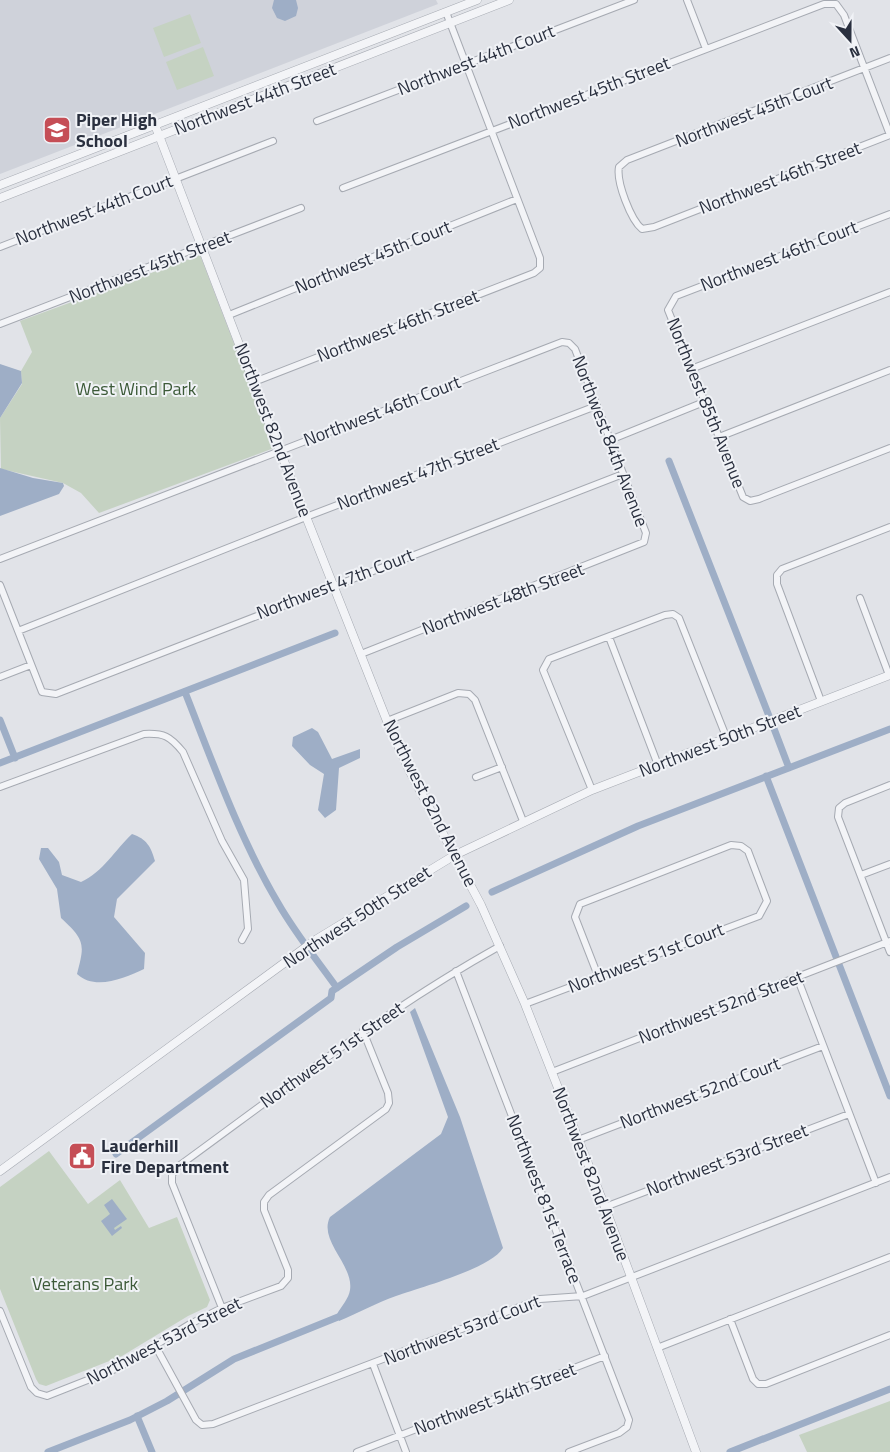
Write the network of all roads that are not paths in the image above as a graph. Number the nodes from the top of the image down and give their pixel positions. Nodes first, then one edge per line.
1 (477, 0) edge
2 (510, 0) edge
3 (634, 0) edge
4 (687, 0) edge
5 (446, 12) junction
6 (449, 23) junction
7 (360, 46) junction
8 (706, 49) junction
9 (364, 57) junction
10 (890, 58) edge
11 (464, 65) junction
12 (864, 69) junction
13 (317, 121) dead end
14 (155, 125) junction
15 (490, 131) junction
16 (890, 135) edge
17 (160, 136) junction
18 (273, 140) dead end
19 (177, 178) junction
20 (0, 185) edge
21 (343, 188) dead end
22 (0, 198) edge
23 (517, 199) junction
24 (301, 208) dead end
25 (890, 214) edge
26 (642, 229) joint
27 (203, 246) junction
28 (0, 247) edge
29 (890, 292) edge
30 (671, 302) joint
31 (229, 315) junction
32 (0, 324) edge
33 (569, 343) joint
34 (691, 369) junction
35 (890, 370) edge
36 (254, 382) junction
37 (704, 402) junction
38 (596, 406) junction
39 (719, 438) junction
40 (610, 440) junction
41 (890, 448) edge
42 (280, 451) junction
43 (623, 474) junction
44 (306, 517) junction
45 (890, 527) edge
46 (644, 542) joint
47 (0, 559) edge
48 (0, 585) edge
49 (333, 585) junction
50 (860, 598) dead end
51 (18, 631) junction
52 (609, 637) junction
53 (361, 654) junction
54 (31, 665) junction
55 (890, 675) edge
56 (0, 677) edge
57 (821, 701) junction
58 (387, 721) junction
59 (727, 739) junction
60 (658, 765) junction
61 (502, 767) junction
62 (476, 777) dead end
63 (890, 785) edge
64 (0, 787) edge
65 (592, 790) junction
66 (523, 821) junction
67 (455, 855) junction
68 (890, 864) edge
69 (861, 875) junction
70 (242, 940) dead end
71 (888, 942) edge
72 (500, 946) junction
73 (890, 952) edge
74 (456, 971) junction
75 (598, 976) junction
76 (797, 977) junction
77 (524, 1004) junction
78 (363, 1031) junction
79 (823, 1046) junction
80 (552, 1072) junction
81 (849, 1114) junction
82 (578, 1140) junction
83 (0, 1171) edge
84 (890, 1177) edge
85 (876, 1183) junction
86 (605, 1207) junction
87 (890, 1258) edge
88 (631, 1278) junction
89 (582, 1296) junction
90 (222, 1308) junction
91 (0, 1311) edge
92 (730, 1319) junction
93 (890, 1335) edge
94 (156, 1347) junction
95 (657, 1348) junction
96 (605, 1356) junction
97 (373, 1364) junction
98 (400, 1435) junction
99 (356, 1452) edge
100 (406, 1452) edge
101 (569, 1452) edge
102 (696, 1452) edge

1 - 5 street, Northwest 44th Street
2 - 6 street, Northwest 44th Street
3 - 11 street, Northwest 44th Court
4 - 8 street
5 - 6 street
5 - 7 street, Northwest 44th Street
6 - 9 street, Northwest 44th Street
6 - 11 street
7 - 9 street
7 - 14 street, Northwest 44th Street
8 - 12 street, Northwest 45th Street
8 - 15 street, Northwest 45th Street
9 - 17 street, Northwest 44th Street
10 - 12 street, Northwest 45th Court
11 - 13 street, Northwest 44th Court
11 - 15 street
12 - 16 street
12 - 26 street, Northwest 45th Court
14 - 17 street, Northwest 82nd Avenue
14 - 20 street, Northwest 44th Street
15 - 21 street, Northwest 45th Street
15 - 23 street
16 - 26 street, Northwest 46th Street
17 - 19 street, Northwest 82nd Avenue
17 - 22 street, Northwest 44th Street
18 - 19 street, Northwest 44th Court
19 - 27 street, Northwest 82nd Avenue
19 - 28 street, Northwest 44th Court
23 - 31 street, Northwest 45th Court
23 - 36 street, Northwest 46th Street
24 - 27 street, Northwest 45th Street
25 - 30 street, Northwest 46th Court
27 - 31 street, Northwest 82nd Avenue
27 - 32 street, Northwest 45th Street
29 - 34 street
30 - 34 street, Northwest 85th Avenue
31 - 36 street, Northwest 82nd Avenue
33 - 38 street, Northwest 84th Avenue
33 - 42 street, Northwest 46th Court
34 - 37 street, Northwest 85th Avenue
35 - 39 street
36 - 42 street, Northwest 82nd Avenue
37 - 39 street, Northwest 85th Avenue
37 - 40 street
38 - 40 street, Northwest 84th Avenue
38 - 44 street, Northwest 47th Street
39 - 41 street, Northwest 85th Avenue
40 - 43 street, Northwest 84th Avenue
42 - 44 street, Northwest 82nd Avenue
42 - 47 street, Northwest 46th Court
43 - 46 street, Northwest 84th Avenue
43 - 49 street, Northwest 47th Court
44 - 49 street, Northwest 82nd Avenue
44 - 51 street, Northwest 47th Street
45 - 57 street
46 - 53 street, Northwest 48th Street
48 - 51 street
49 - 53 street, Northwest 82nd Avenue
49 - 54 street, Northwest 47th Court
50 - 55 street
51 - 54 street
52 - 59 street
52 - 60 street
52 - 65 street
53 - 58 street, Northwest 82nd Avenue
54 - 56 street
55 - 57 street, Northwest 50th Street
57 - 59 street, Northwest 50th Street
58 - 61 street
58 - 67 street, Northwest 82nd Avenue
59 - 60 street, Northwest 50th Street
60 - 65 street, Northwest 50th Street
61 - 62 street
61 - 66 street
63 - 69 street
64 - 70 street
65 - 66 street, Northwest 50th Street
66 - 67 street, Northwest 50th Street
67 - 72 street, Northwest 82nd Avenue
67 - 83 street, Northwest 50th Street
68 - 69 street
69 - 71 street
71 - 73 street
71 - 76 street, Northwest 52nd Street
72 - 74 street, Northwest 51st Street
72 - 77 street, Northwest 82nd Avenue
74 - 78 street, Northwest 51st Street
74 - 89 street, Northwest 81st Terrace
75 - 75 street, Northwest 51st Court
75 - 77 street, Northwest 51st Court
76 - 79 street
76 - 80 street, Northwest 52nd Street
77 - 80 street, Northwest 82nd Avenue
78 - 90 street, Northwest 51st Street
78 - 90 street, Northwest 53rd Street
79 - 81 street
79 - 82 street, Northwest 52nd Court
80 - 82 street, Northwest 82nd Avenue
81 - 85 street
81 - 86 street, Northwest 53rd Street
82 - 86 street, Northwest 82nd Avenue
84 - 85 street, Northwest 53rd Court
85 - 88 street, Northwest 53rd Court
86 - 88 street, Northwest 82nd Avenue
87 - 92 street
88 - 89 street, Northwest 53rd Court
88 - 95 street, Northwest 82nd Avenue
89 - 96 street, Northwest 81st Terrace
89 - 97 street, Northwest 53rd Court
90 - 94 street, Northwest 53rd Street
91 - 94 street, Northwest 53rd Street
92 - 93 street
92 - 95 street
94 - 97 street, Northwest 53rd Court
95 - 102 street, Northwest 82nd Avenue
96 - 98 street, Northwest 54th Street
96 - 101 street, Northwest 81st Terrace
97 - 98 street
98 - 99 street, Northwest 54th Street
98 - 100 street

